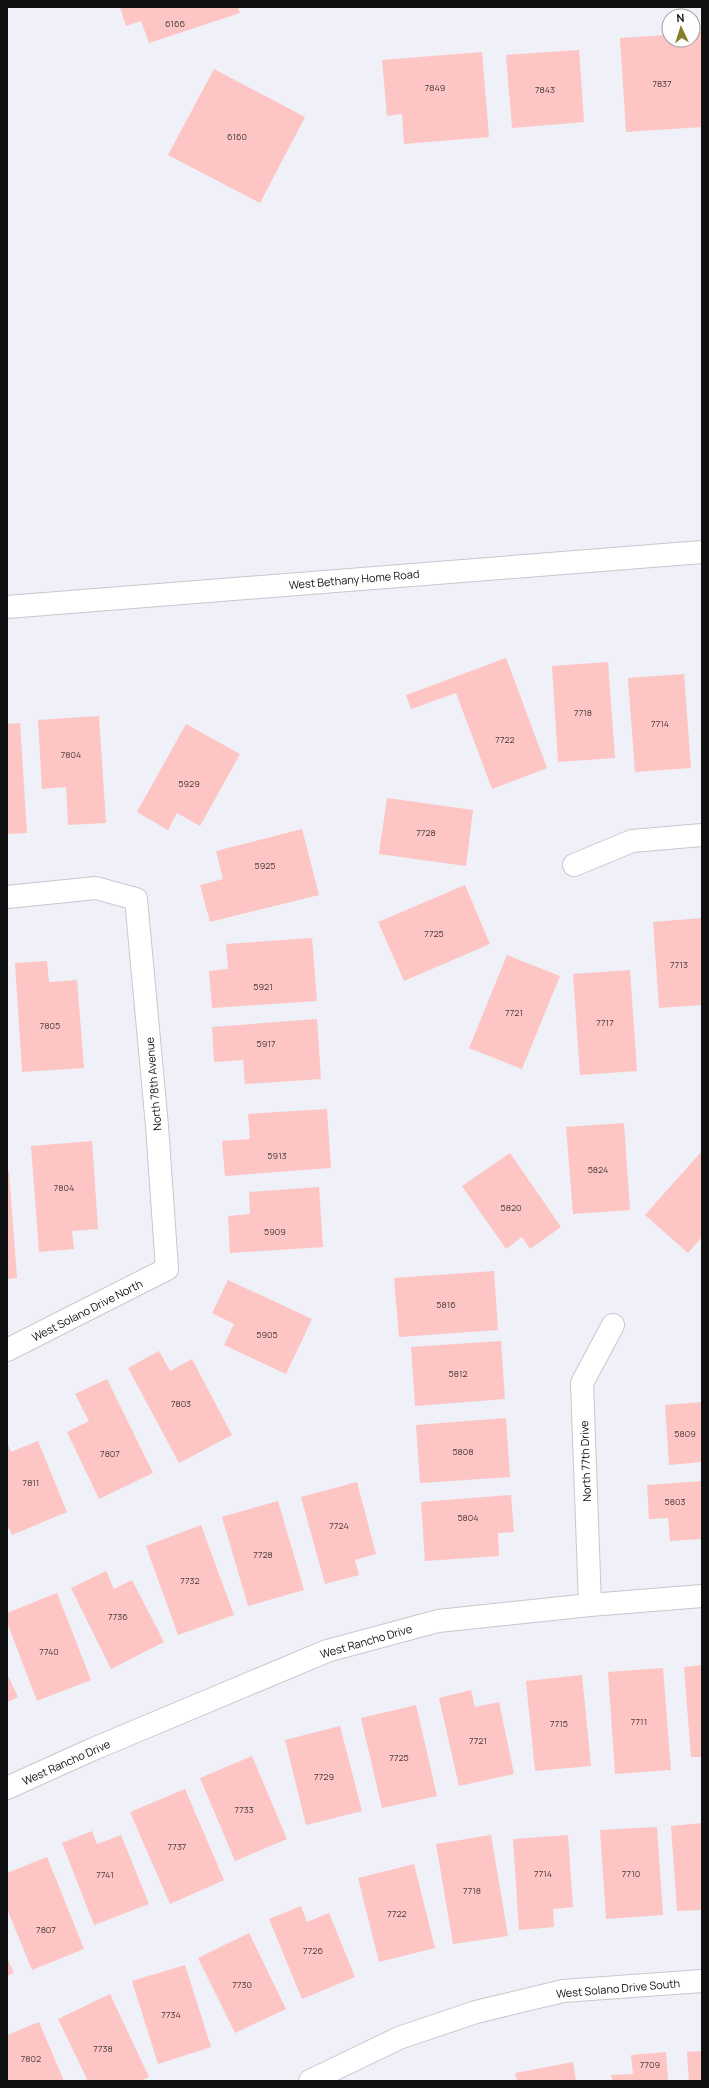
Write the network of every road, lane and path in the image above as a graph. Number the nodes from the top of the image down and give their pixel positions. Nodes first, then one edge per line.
1 (702, 552) edge
2 (7, 608) edge
3 (702, 835) edge
4 (574, 864) dead end
5 (7, 897) edge
6 (167, 1269) joint
7 (613, 1325) dead end
8 (7, 1350) edge
9 (702, 1596) edge
10 (590, 1605) junction
11 (7, 1788) edge
12 (702, 1981) edge
13 (310, 2081) edge

1 - 2 street, West Bethany Home Road
3 - 4 street
5 - 6 street, North 78th Avenue
6 - 8 street, West Solano Drive North
7 - 10 street, North 77th Drive
9 - 10 street, West Rancho Drive
10 - 11 street, West Rancho Drive
12 - 13 street, West Solano Drive South

